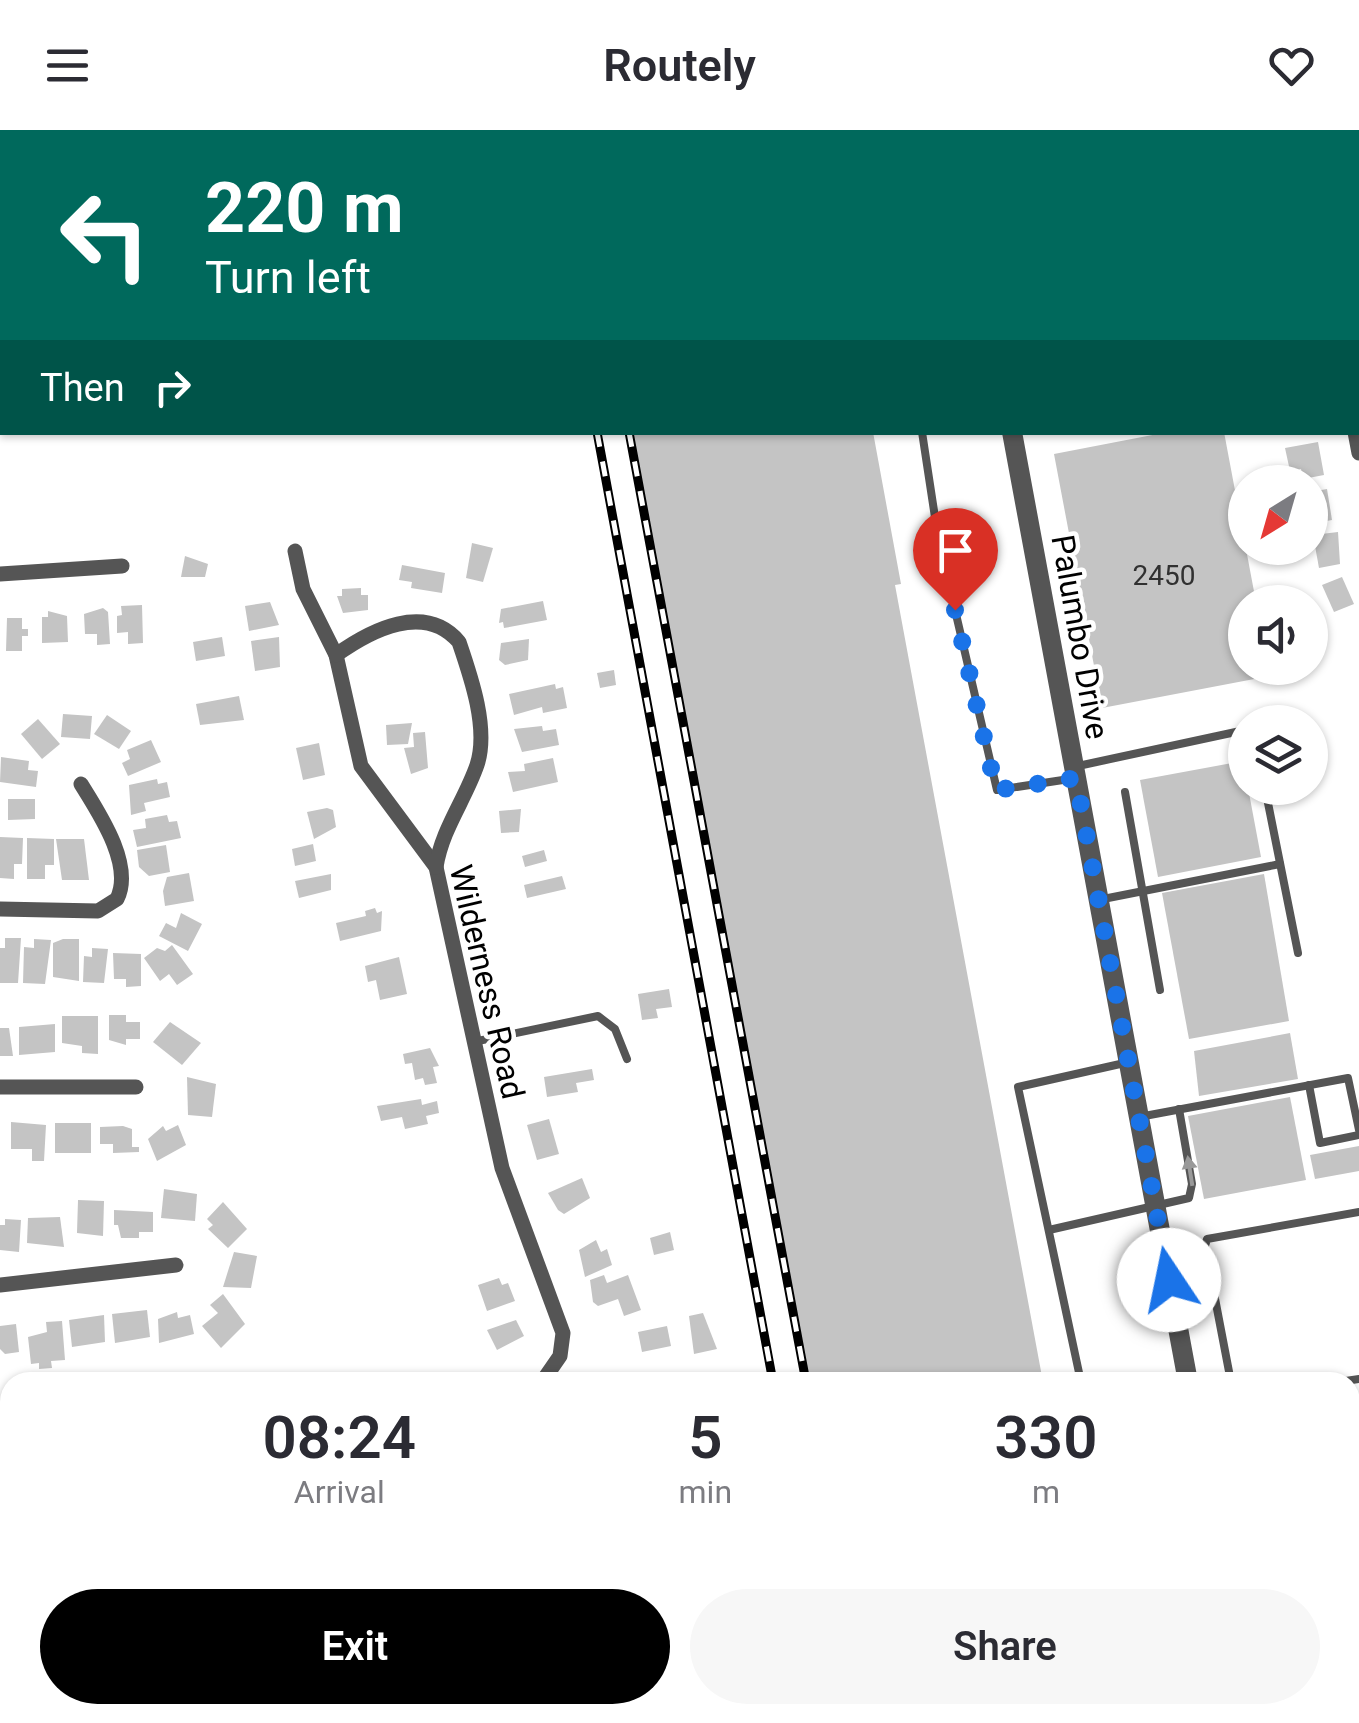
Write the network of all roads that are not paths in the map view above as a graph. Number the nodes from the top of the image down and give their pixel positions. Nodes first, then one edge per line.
1 (922, 435) edge
2 (1013, 435) edge
3 (295, 551) dead end
4 (122, 566) dead end
5 (0, 574) edge
6 (336, 654) junction
7 (1228, 734) edge
8 (1075, 772) junction
9 (81, 784) dead end
10 (1124, 792) dead end
11 (1268, 805) edge
12 (1280, 864) junction
13 (436, 866) junction
14 (1142, 892) junction
15 (1098, 900) junction
16 (0, 909) edge
17 (1298, 953) dead end
18 (1160, 990) dead end
19 (474, 1042) junction
20 (626, 1059) dead end
21 (1128, 1062) junction
22 (1308, 1085) junction
23 (0, 1087) edge
24 (136, 1087) dead end
25 (1179, 1109) junction
26 (1139, 1117) junction
27 (1359, 1133) edge
28 (1156, 1208) junction
29 (1359, 1212) edge
30 (1050, 1230) junction
31 (176, 1265) dead end
32 (0, 1286) edge
33 (1213, 1288) junction
34 (1172, 1295) junction
35 (549, 1372) edge
36 (1080, 1372) edge
37 (1186, 1372) edge
38 (1229, 1372) edge

1 - 8 lane
2 - 8 street, Palumbo Drive
3 - 6 street, Wilderness Road
4 - 5 street
6 - 13 street, Wilderness Road
6 - 13 street
7 - 8 lane
8 - 15 street, Palumbo Drive
9 - 16 street
10 - 14 lane
11 - 12 lane
12 - 14 lane
12 - 17 lane
13 - 19 street, Wilderness Road
14 - 15 lane
14 - 18 lane
15 - 21 street, Palumbo Drive
19 - 20 lane
19 - 35 street, Wilderness Road
21 - 26 street, Palumbo Drive
21 - 30 lane
22 - 25 lane
22 - 27 lane
22 - 27 lane
23 - 24 street
25 - 26 lane
28 -> 25 lane
26 - 28 street, Palumbo Drive
28 - 30 lane
28 - 34 street, Palumbo Drive
29 - 33 lane
30 - 36 lane
31 - 32 street
33 - 34 lane
33 - 38 lane
34 - 37 street, Palumbo Drive

